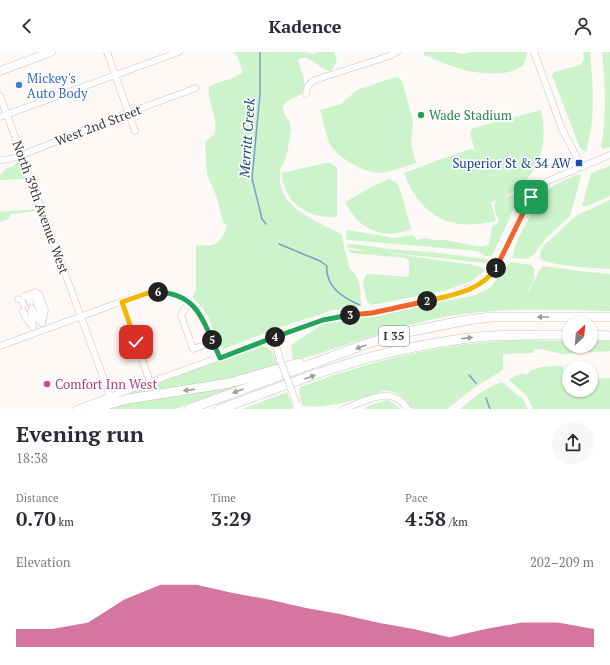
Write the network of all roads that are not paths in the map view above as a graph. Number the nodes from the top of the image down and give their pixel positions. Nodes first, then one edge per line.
1 (51, 52) edge
2 (107, 52) edge
3 (179, 52) edge
4 (397, 52) edge
5 (534, 52) edge
6 (0, 71) edge
7 (115, 74) junction
8 (196, 88) dead end
9 (306, 94) dead end
10 (0, 96) edge
11 (129, 113) junction
12 (7, 114) junction
13 (0, 117) edge
14 (135, 131) dead end
15 (22, 155) junction
16 (610, 155) edge
17 (0, 160) edge
18 (582, 167) junction
19 (22, 297) junction
20 (122, 302) junction
21 (189, 302) junction
22 (28, 306) junction
23 (82, 317) junction
24 (610, 317) edge
25 (33, 327) dead end
26 (562, 335) edge
27 (598, 335) edge
28 (610, 336) edge
29 (274, 338) junction
30 (213, 342) junction
31 (0, 346) edge
32 (336, 355) junction
33 (220, 358) junction
34 (150, 382) junction
35 (110, 396) junction
36 (249, 398) junction
37 (297, 407) edge
38 (76, 409) edge
39 (91, 409) edge
40 (189, 409) edge
41 (220, 409) edge
42 (230, 409) edge
43 (344, 409) edge
44 (408, 409) edge

1 - 6 main road
2 - 7 street
3 - 7 street
4 - 9 street
5 - 18 street
7 - 11 street
7 - 12 street
8 - 11 street, West 2nd Street
10 - 12 street, North 39th Avenue West
11 - 14 street
11 - 15 street, West 2nd Street
12 - 13 street
12 - 15 street, North 39th Avenue West
15 - 17 street, West 2nd Street
15 - 23 street, North 39th Avenue West
16 - 18 street
18 - 29 street
19 - 22 street
19 - 22 street
19 - 22 street
20 - 21 street
20 - 23 street
20 - 34 street
21 - 30 street
21 - 30 street
22 - 25 street
23 - 31 street
23 - 35 street, North 39th Avenue West
24 -> 32 highway, I 35
36 -> 26 highway, I 35
27 - 28 highway
29 - 33 street
29 - 37 street, bridge
30 - 33 street
32 -> 39 highway
32 -> 40 highway, I 35
33 - 34 street
34 - 35 street
35 - 38 street
36 - 41 highway, I 35
36 - 42 highway
43 - 44 street

